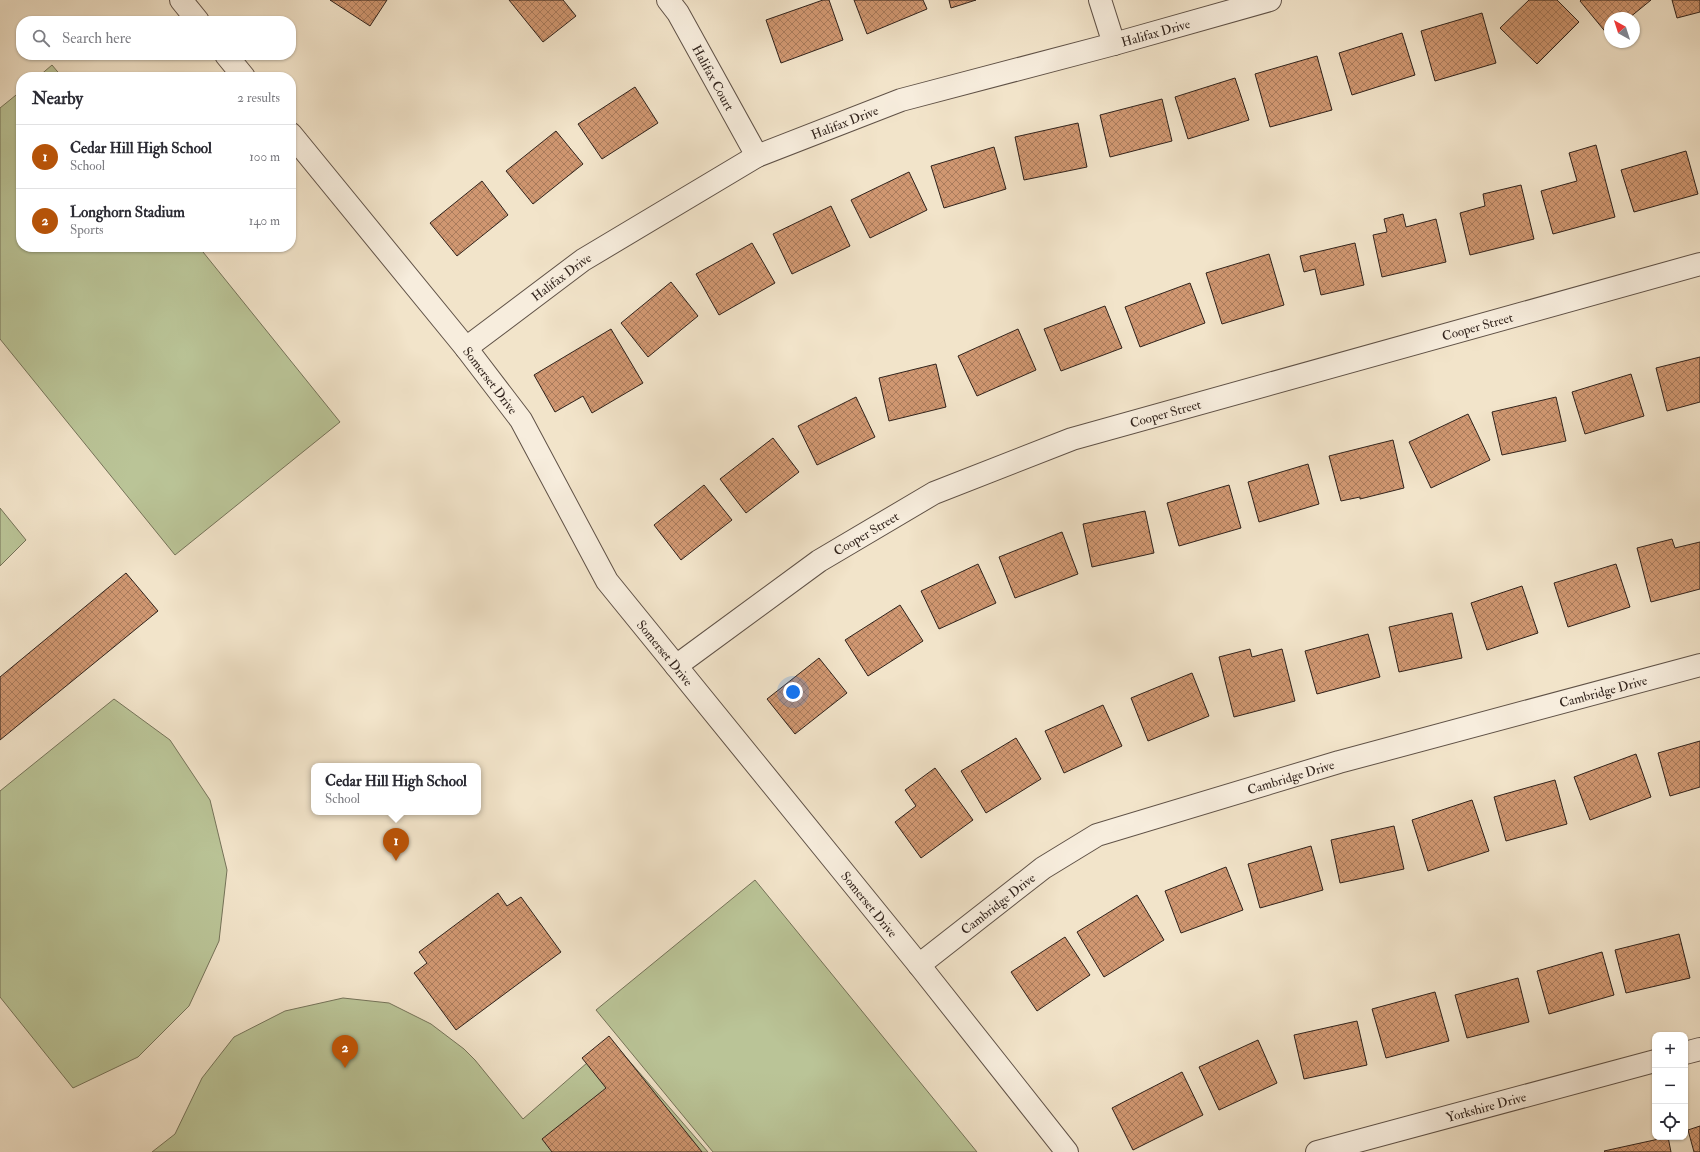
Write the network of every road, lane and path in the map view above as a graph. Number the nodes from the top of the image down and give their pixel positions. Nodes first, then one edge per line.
1 (181, 0) edge
2 (668, 0) edge
3 (1100, 0) edge
4 (1270, 0) edge
5 (194, 16) edge
6 (1114, 44) junction
7 (230, 60) edge
8 (240, 72) edge
9 (296, 140) edge
10 (757, 156) junction
11 (1700, 264) edge
12 (466, 348) junction
13 (1700, 665) edge
14 (676, 666) junction
15 (918, 965) junction
16 (1700, 1049) edge
17 (1688, 1052) edge
18 (1652, 1062) edge
19 (1067, 1152) edge
20 (1317, 1152) edge

1 - 5 street
2 - 10 street, Halifax Court
3 - 6 street
4 - 6 street, Halifax Drive
6 - 10 street, Halifax Drive
7 - 8 street
9 - 12 street, Somerset Drive
10 - 12 street, Halifax Drive
11 - 14 street, Cooper Street
12 - 14 street, Somerset Drive
13 - 15 street, Cambridge Drive
14 - 15 street, Somerset Drive
15 - 19 street, Somerset Drive
16 - 17 street
18 - 20 street, Yorkshire Drive

